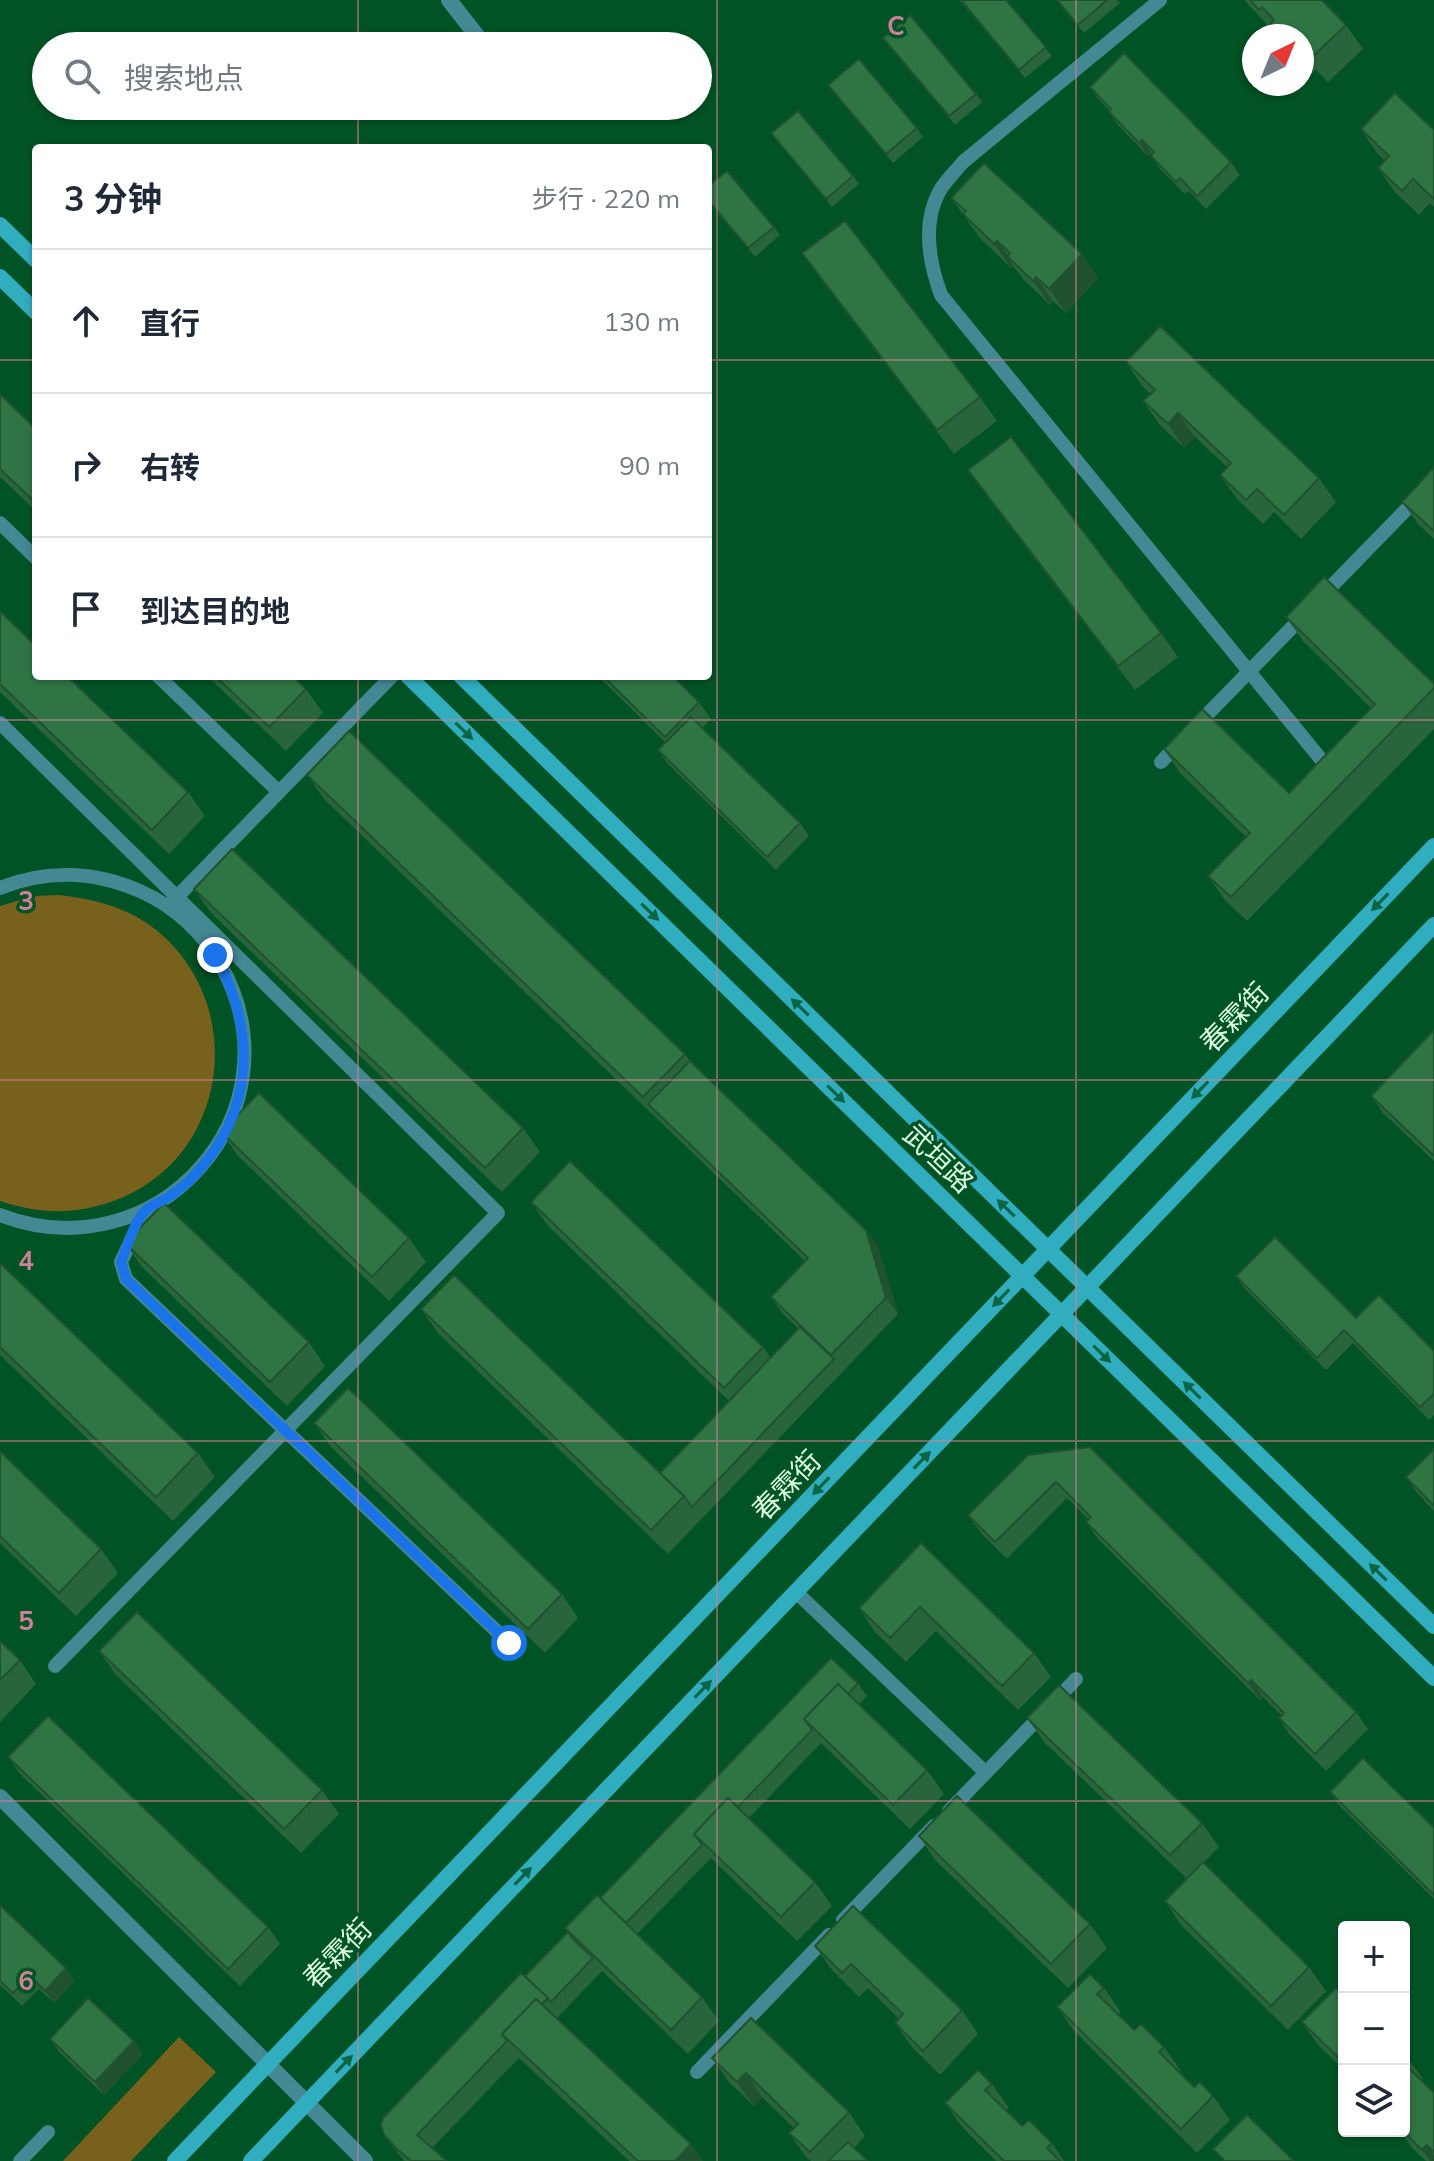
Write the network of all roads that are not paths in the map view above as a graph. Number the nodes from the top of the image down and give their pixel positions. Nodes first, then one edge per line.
1 (449, 0) edge
2 (1160, 0) edge
3 (474, 32) edge
4 (0, 225) edge
5 (32, 256) edge
6 (0, 277) edge
7 (32, 308) edge
8 (1434, 481) edge
9 (0, 523) edge
10 (32, 554) edge
11 (1249, 671) junction
12 (162, 680) edge
13 (388, 680) edge
14 (412, 680) edge
15 (465, 680) edge
16 (0, 723) edge
17 (1161, 762) dead end
18 (1336, 778) edge
19 (279, 792) junction
20 (1434, 846) edge
21 (0, 888) edge
22 (172, 902) junction
23 (1434, 925) edge
24 (145, 1211) junction
25 (0, 1215) edge
26 (1048, 1249) junction
27 (1022, 1276) junction
28 (1087, 1287) junction
29 (1062, 1314) junction
30 (285, 1430) junction
31 (796, 1592) junction
32 (1434, 1626) edge
33 (509, 1643) edge
34 (55, 1666) dead end
35 (1434, 1678) edge
36 (1076, 1679) dead end
37 (985, 1772) junction
38 (0, 1797) edge
39 (267, 2064) junction
40 (697, 2072) dead end
41 (306, 2103) junction
42 (48, 2132) dead end
43 (20, 2161) edge
44 (175, 2161) edge
45 (251, 2161) edge
46 (365, 2161) edge

1 - 3 street
2 - 11 lane
4 - 5 main road
6 - 7 main road
8 - 11 lane
9 - 10 lane
11 - 17 lane
11 - 18 lane
12 - 19 lane
13 - 19 lane
14 -> 27 main road, 武垣路
26 -> 15 main road, 武垣路
16 - 22 lane
19 - 22 lane
20 -> 26 main road, 春霖街
21 - 22 lane
22 - 24 lane
22 - 30 lane
23 - 28 main road
24 - 25 lane
24 - 30 lane
26 - 27 main road, 春霖街
26 - 28 main road, 武垣路
27 - 29 main road, 武垣路
27 -> 39 main road, 春霖街
28 - 29 main road
32 -> 28 main road, 武垣路
31 -> 29 main road
29 -> 35 main road, 武垣路
30 - 33 lane
30 - 34 lane
31 - 37 lane
41 -> 31 main road
36 - 37 lane
37 - 40 lane
38 - 39 street
39 - 41 street
39 - 44 main road, 春霖街
41 - 45 main road
41 - 46 street
42 - 43 lane

